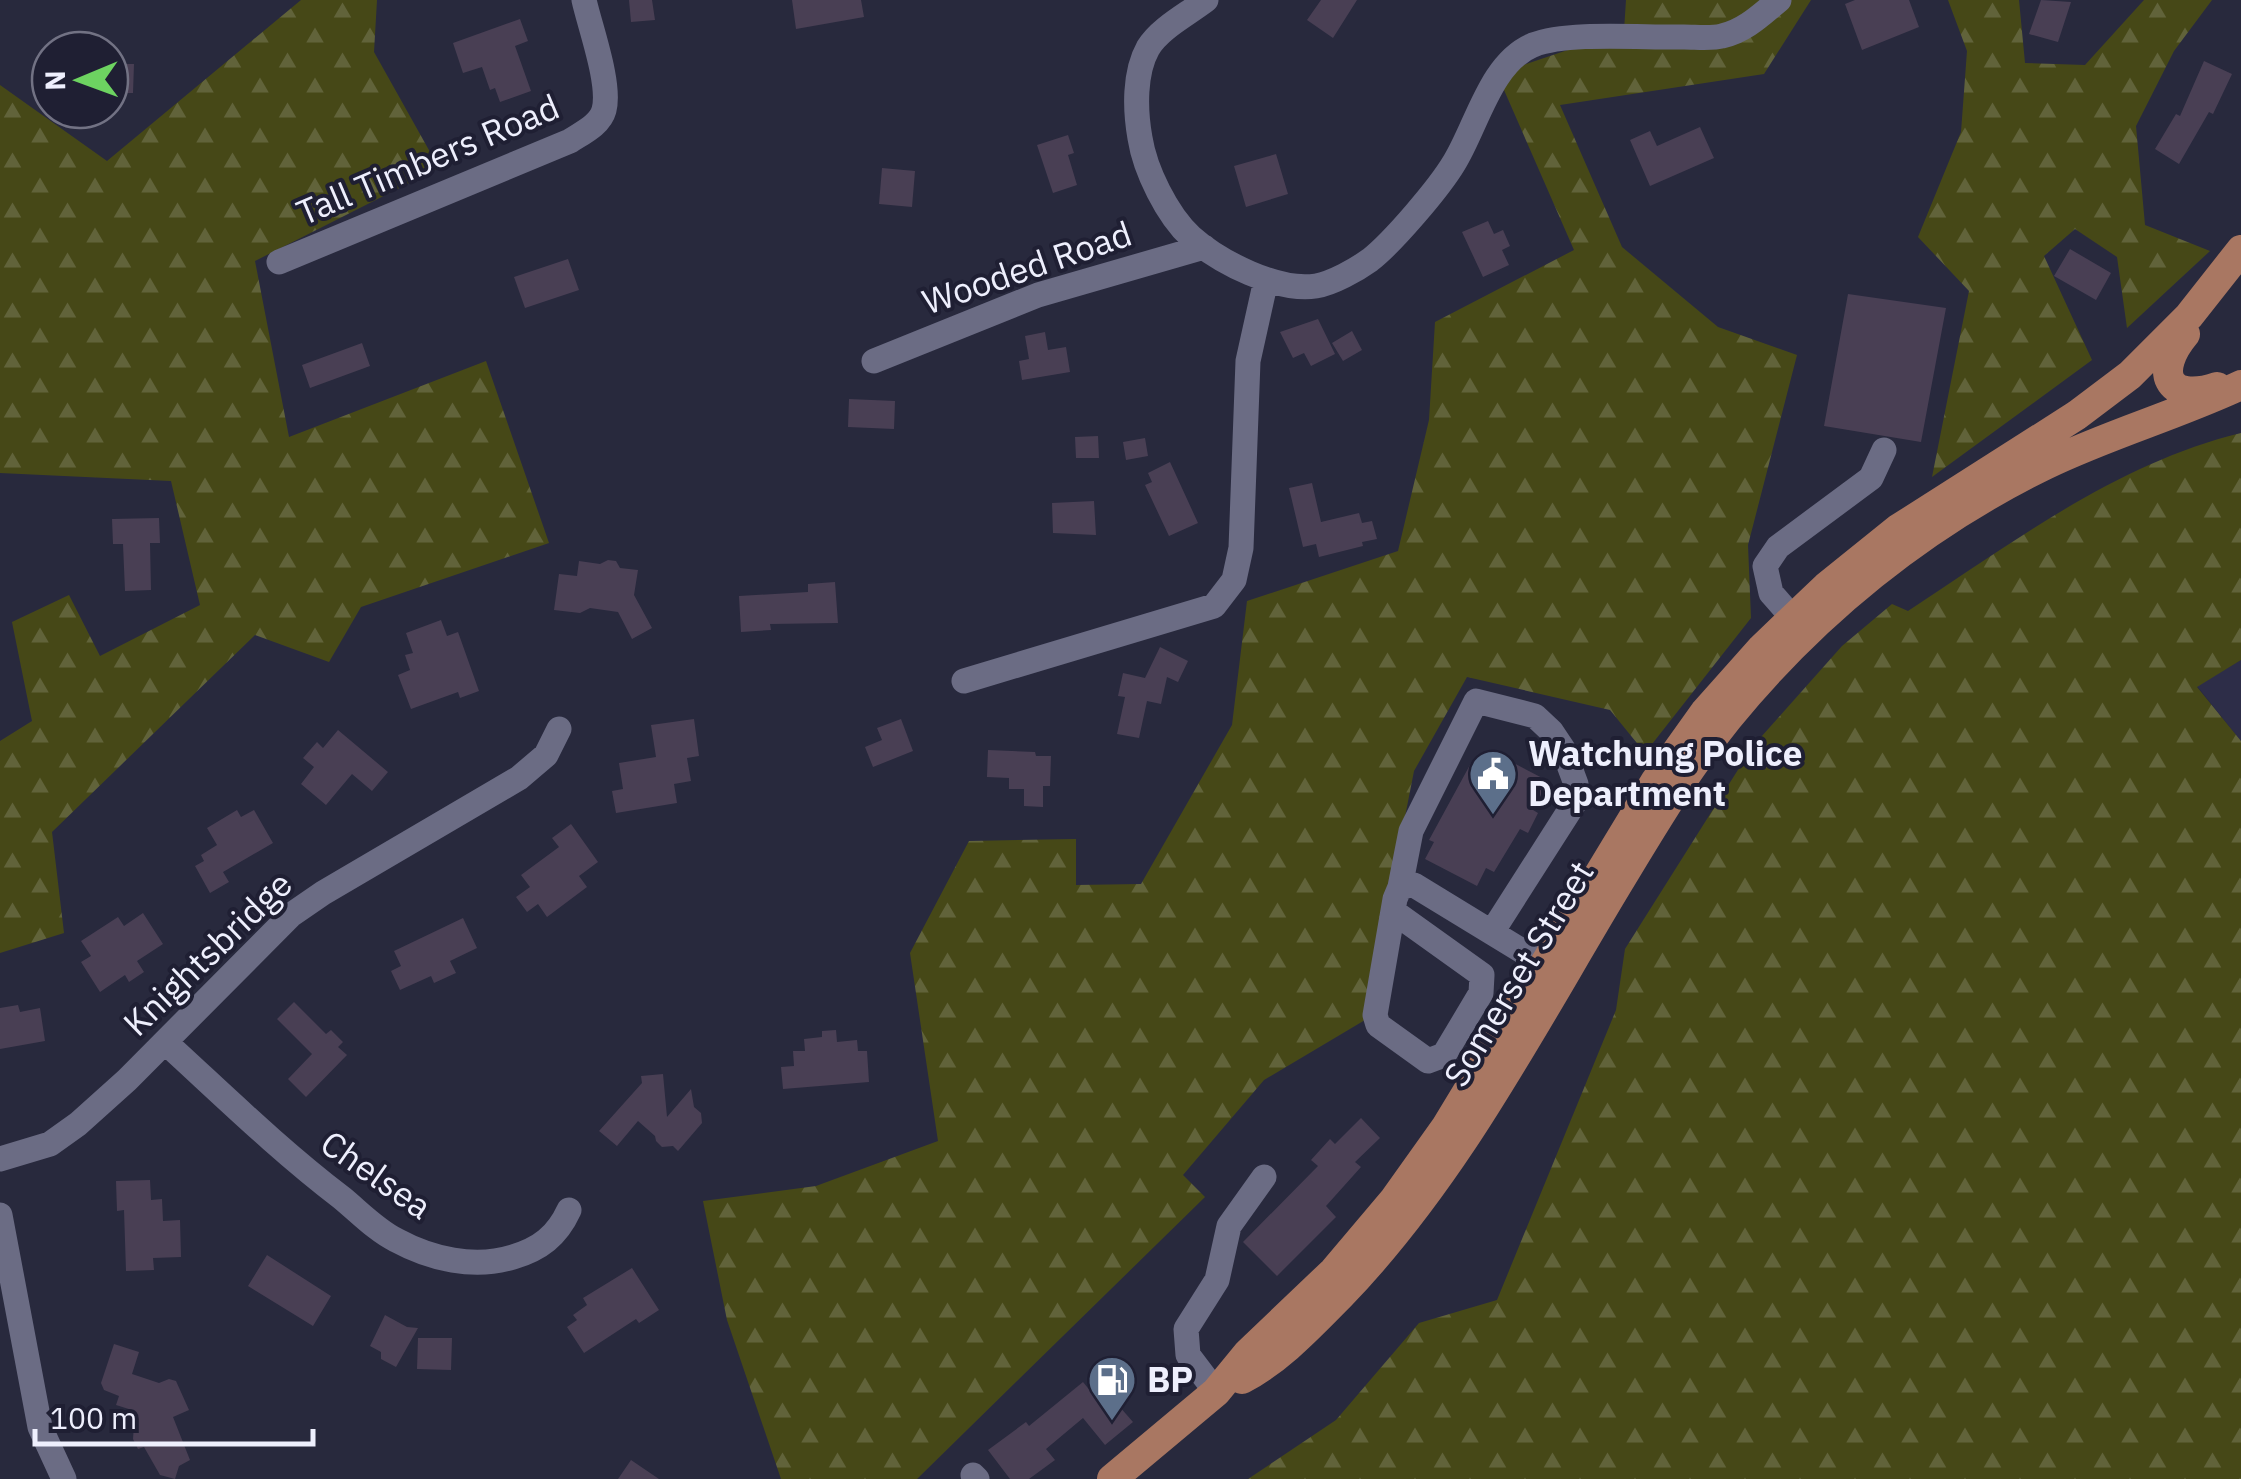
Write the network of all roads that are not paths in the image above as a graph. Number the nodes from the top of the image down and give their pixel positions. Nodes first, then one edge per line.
1 (584, 0) edge
2 (1206, 0) edge
3 (1779, 0) edge
4 (1204, 247) junction
5 (2239, 253) edge
6 (279, 262) dead end
7 (1266, 280) junction
8 (874, 360) dead end
9 (2241, 382) edge
10 (1884, 450) dead end
11 (1799, 625) junction
12 (964, 682) dead end
13 (559, 728) dead end
14 (1397, 900) junction
15 (1492, 932) junction
16 (1553, 970) junction
17 (165, 1042) junction
18 (0, 1159) edge
19 (1264, 1176) dead end
20 (569, 1210) dead end
21 (0, 1215) edge
22 (1216, 1392) junction
23 (64, 1479) edge
24 (1112, 1479) edge

1 - 6 street, Tall Timbers Road
2 - 4 street
3 - 7 street
4 - 7 street
4 - 8 street, Wooded Road
5 - 9 main road
5 - 11 main road, Somerset Street
7 - 12 street
9 - 11 main road, Somerset Street
10 - 11 street
11 - 16 main road, Somerset Street
13 - 17 street, Knightsbridge
14 - 14 street
14 - 15 street
14 - 15 street
15 - 16 street
16 - 22 main road, Somerset Street
17 - 18 street, Knightsbridge
17 - 20 street, Chelsea
19 - 22 street
21 - 23 street
22 - 24 main road, Somerset Street

